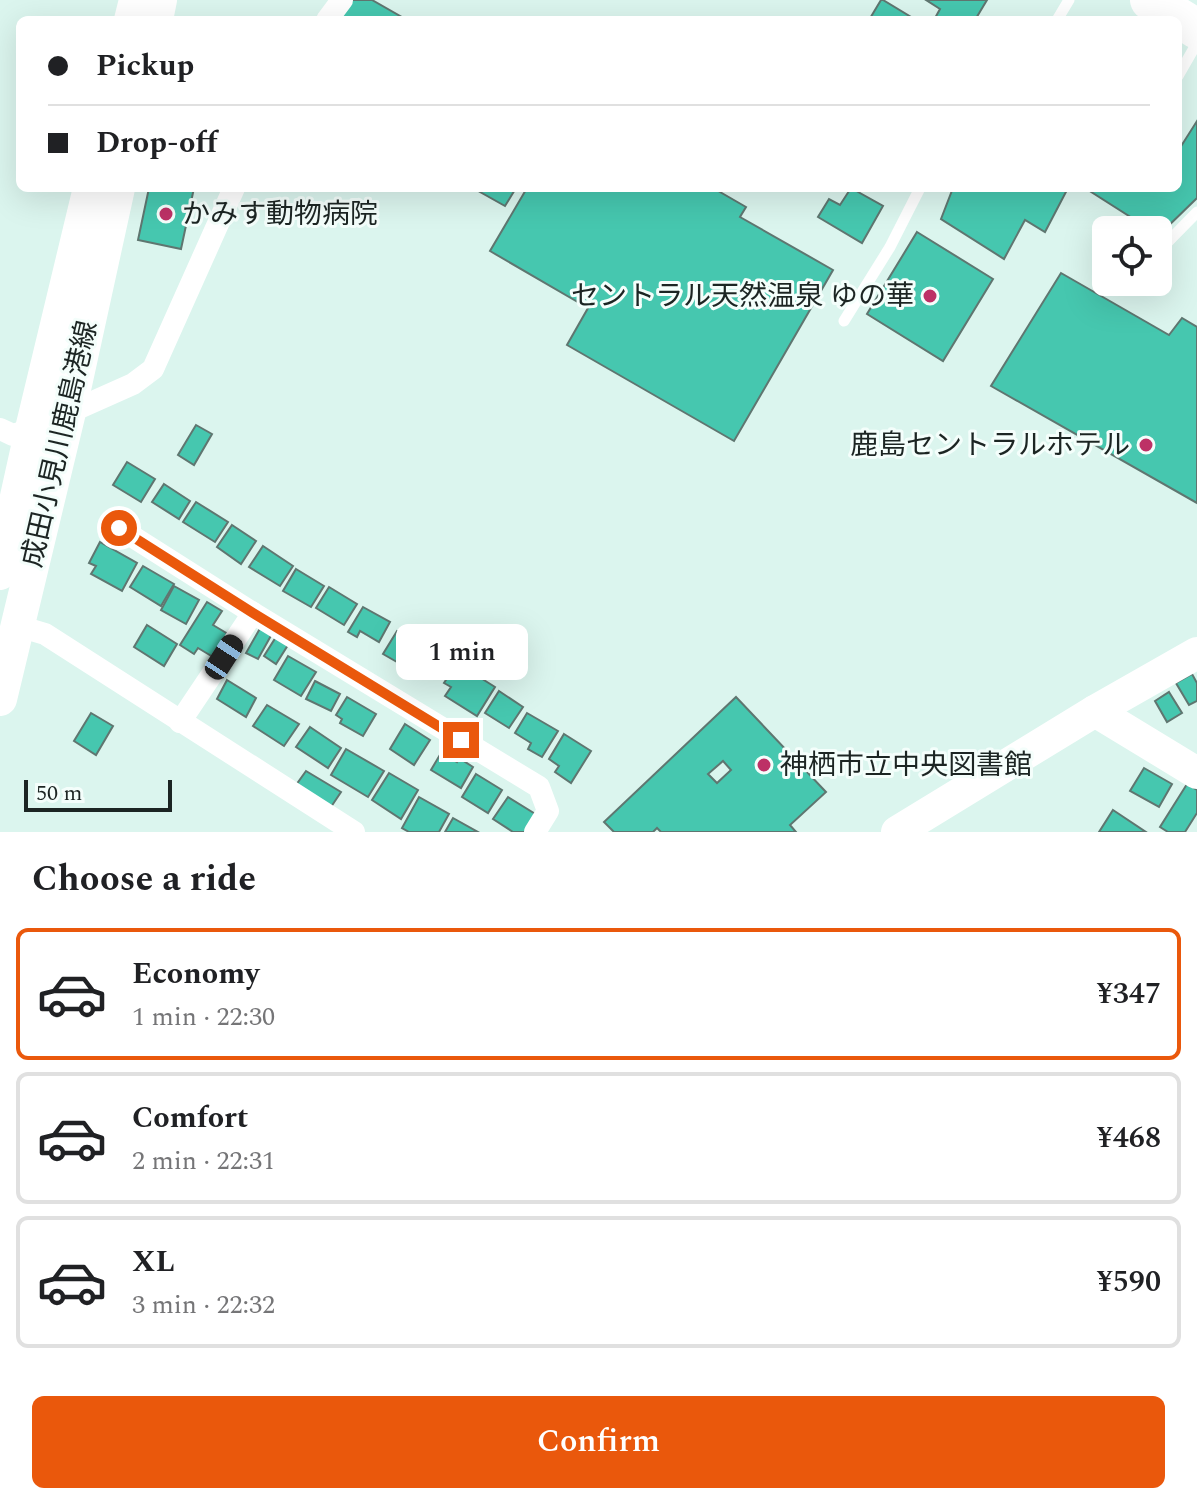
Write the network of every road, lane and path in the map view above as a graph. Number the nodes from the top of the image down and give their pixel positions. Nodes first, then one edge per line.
1 (1150, 0) edge
2 (1176, 16) edge
3 (1197, 43) edge
4 (1182, 69) edge
5 (89, 192) edge
6 (117, 192) edge
7 (232, 192) edge
8 (918, 192) edge
9 (1197, 212) edge
10 (1172, 238) edge
11 (844, 321) dead end
12 (69, 412) junction
13 (16, 429) edge
14 (119, 528) dead end
15 (0, 573) edge
16 (253, 613) junction
17 (18, 626) junction
18 (1197, 653) edge
19 (0, 699) edge
20 (1095, 711) junction
21 (180, 722) junction
22 (1197, 773) edge
23 (354, 832) edge
24 (535, 832) edge
25 (897, 832) edge

1 - 2 highway
3 - 4 lane
5 - 13 main road, 成田小見川鹿島港線
6 - 12 main road, 成田小見川鹿島港線
7 - 12 street
8 - 11 lane
9 - 10 lane
12 - 13 street
12 - 17 main road, 成田小見川鹿島港線
13 - 15 main road, 成田小見川鹿島港線
14 - 16 street
16 - 21 street
16 - 24 street
17 - 19 main road, 成田小見川鹿島港線
17 - 21 street
18 - 20 street
20 - 22 street
20 - 25 street
21 - 23 street

